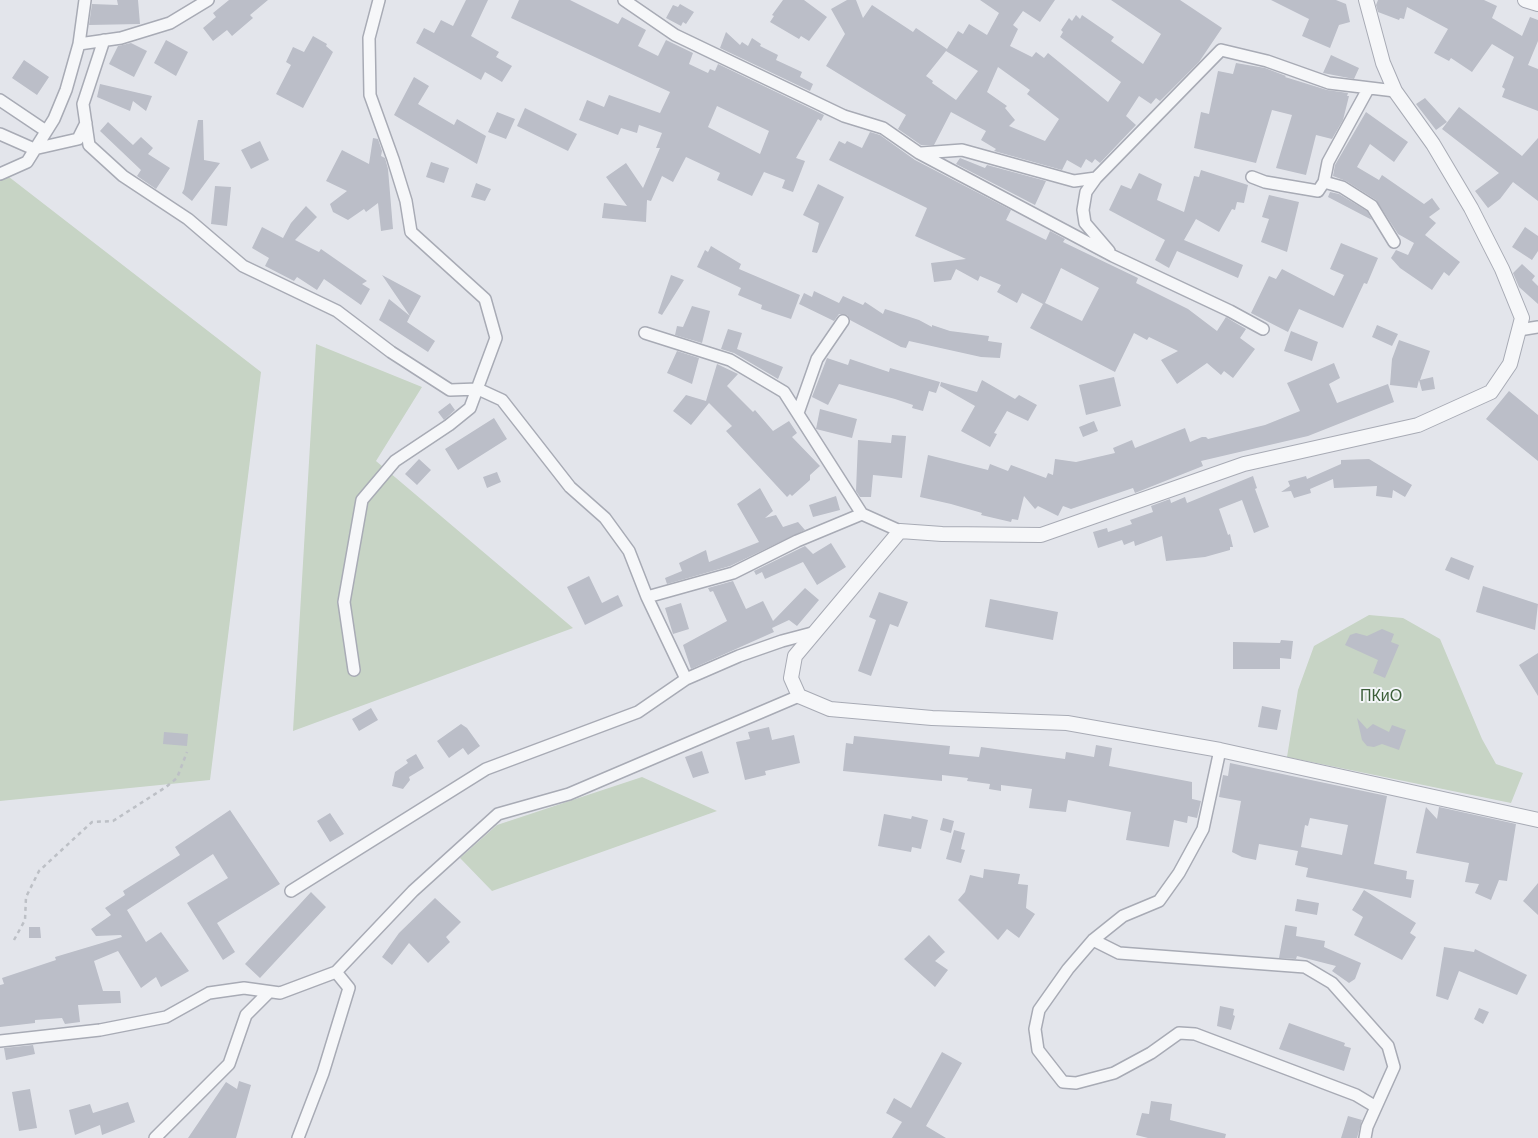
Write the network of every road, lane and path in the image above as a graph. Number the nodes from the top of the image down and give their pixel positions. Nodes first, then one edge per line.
1 (85, 0) edge
2 (208, 0) edge
3 (379, 0) edge
4 (624, 0) edge
5 (1366, 0) edge
6 (1525, 0) edge
7 (1538, 4) edge
8 (104, 40) junction
9 (79, 44) junction
10 (1368, 89) junction
11 (1395, 91) junction
12 (0, 100) edge
13 (86, 123) junction
14 (46, 131) junction
15 (0, 134) edge
16 (34, 149) junction
17 (920, 153) junction
18 (0, 174) edge
19 (1252, 177) dead end
20 (1096, 178) junction
21 (1324, 182) junction
22 (1394, 242) dead end
23 (1114, 256) junction
24 (843, 321) dead end
25 (1538, 327) edge
26 (1263, 330) dead end
27 (1519, 330) junction
28 (645, 332) dead end
29 (478, 389) junction
30 (798, 413) junction
31 (862, 514) junction
32 (900, 531) junction
33 (648, 597) junction
34 (816, 632) junction
35 (354, 670) dead end
36 (686, 678) junction
37 (799, 696) junction
38 (1220, 750) junction
39 (187, 752) dead end
40 (1538, 820) edge
41 (291, 891) dead end
42 (14, 940) dead end
43 (1093, 940) junction
44 (336, 972) junction
45 (270, 992) junction
46 (0, 1041) edge
47 (1376, 1107) junction
48 (156, 1138) edge
49 (298, 1138) edge
50 (1365, 1138) edge

1 - 9 street
2 - 8 street
3 - 29 street
4 - 17 street
5 - 11 street
6 - 7 street
8 - 9 street
8 - 13 street
9 - 14 street
10 - 11 street
10 - 20 street
10 - 21 street
11 - 27 street
12 - 14 street
13 - 16 street
13 - 29 street
14 - 16 street
15 - 16 street
16 - 18 street
17 - 20 street
17 - 23 street
19 - 21 street
20 - 23 street
21 - 22 street
23 - 26 street
24 - 30 street
25 - 27 street
27 - 32 street
28 - 30 street
29 - 33 street
29 - 35 street
30 - 31 street
31 - 32 street
31 - 33 street
32 - 34 street
33 - 36 street
34 - 36 street
34 - 37 street
36 - 41 street
37 - 38 street
37 - 44 street
38 - 40 street
38 - 43 street
39 - 42 path
43 - 47 street
43 - 47 street
44 - 45 street
44 - 49 street
45 - 46 street
45 - 48 street
47 - 50 street

